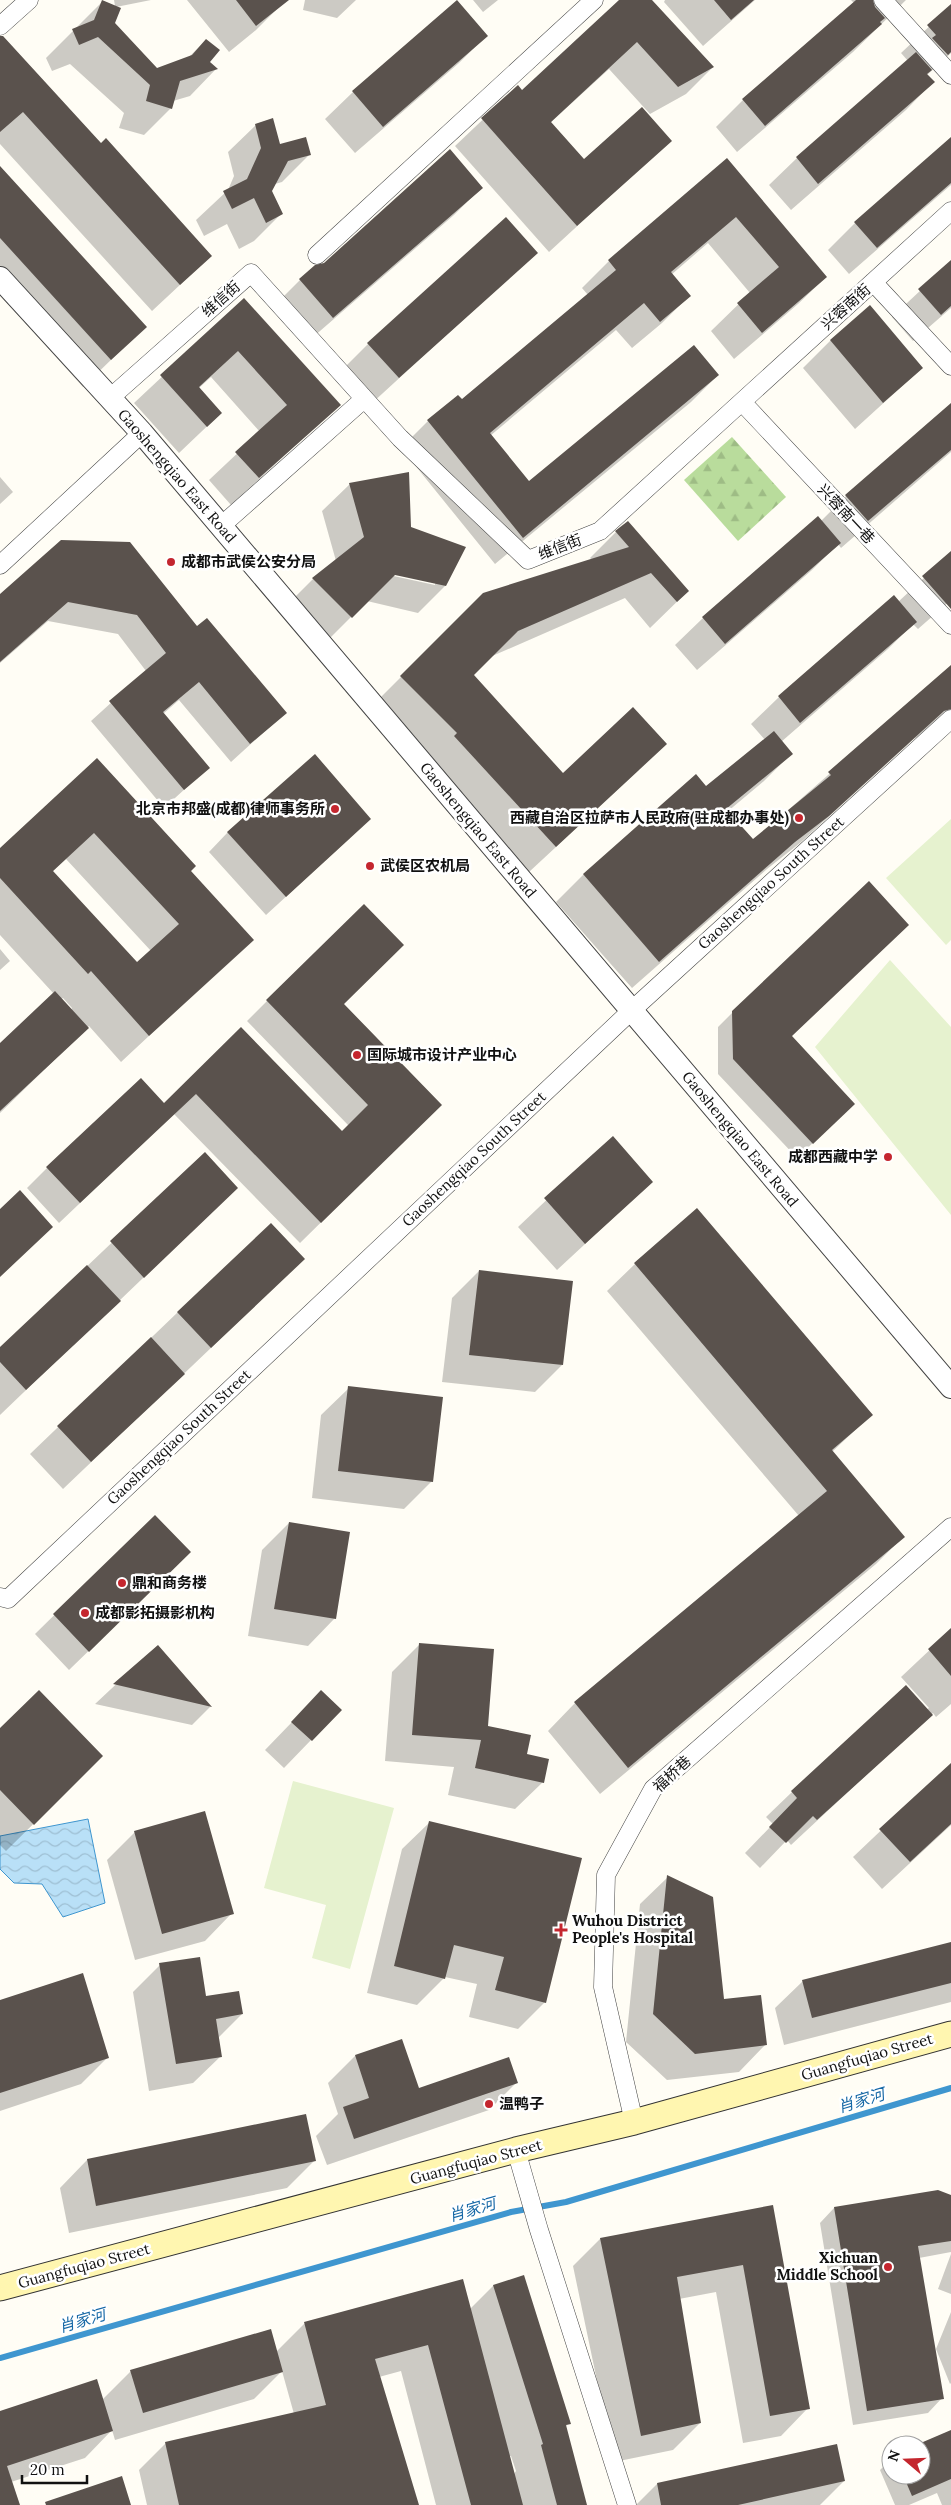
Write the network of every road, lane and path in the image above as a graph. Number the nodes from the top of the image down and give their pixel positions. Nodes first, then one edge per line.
1 (29, 0) edge
2 (594, 0) edge
3 (883, 0) edge
4 (0, 26) edge
5 (951, 75) edge
6 (951, 211) edge
7 (316, 255) dead end
8 (0, 278) edge
9 (874, 282) junction
10 (951, 366) edge
11 (110, 398) junction
12 (364, 398) junction
13 (742, 402) junction
14 (142, 433) junction
15 (221, 526) junction
16 (0, 565) edge
17 (951, 625) edge
18 (951, 719) edge
19 (631, 1011) junction
20 (951, 1387) edge
21 (951, 1527) edge
22 (0, 1597) edge
23 (951, 2034) edge
24 (634, 2122) junction
25 (516, 2150) junction
26 (0, 2288) edge
27 (627, 2505) edge

1 - 4 street
2 - 7 street
3 - 5 street
6 - 9 street, 兴蓉南街
8 - 11 street, Gaoshengqiao East Road
9 - 10 street
9 - 13 street, 兴蓉南街
11 - 12 street, 维信街
11 - 14 street, Gaoshengqiao East Road
12 - 13 street, 维信街
12 - 15 street
13 - 17 street, 兴蓉南一巷
14 - 15 street, Gaoshengqiao East Road
14 - 16 street
15 - 19 street, Gaoshengqiao East Road
18 - 19 street, Gaoshengqiao South Street
19 - 20 street, Gaoshengqiao East Road
19 - 22 street, Gaoshengqiao South Street
21 - 24 street, 福桥巷
23 - 24 main road, Guangfuqiao Street
24 - 25 main road, Guangfuqiao Street
25 - 26 main road, Guangfuqiao Street
25 - 27 street

